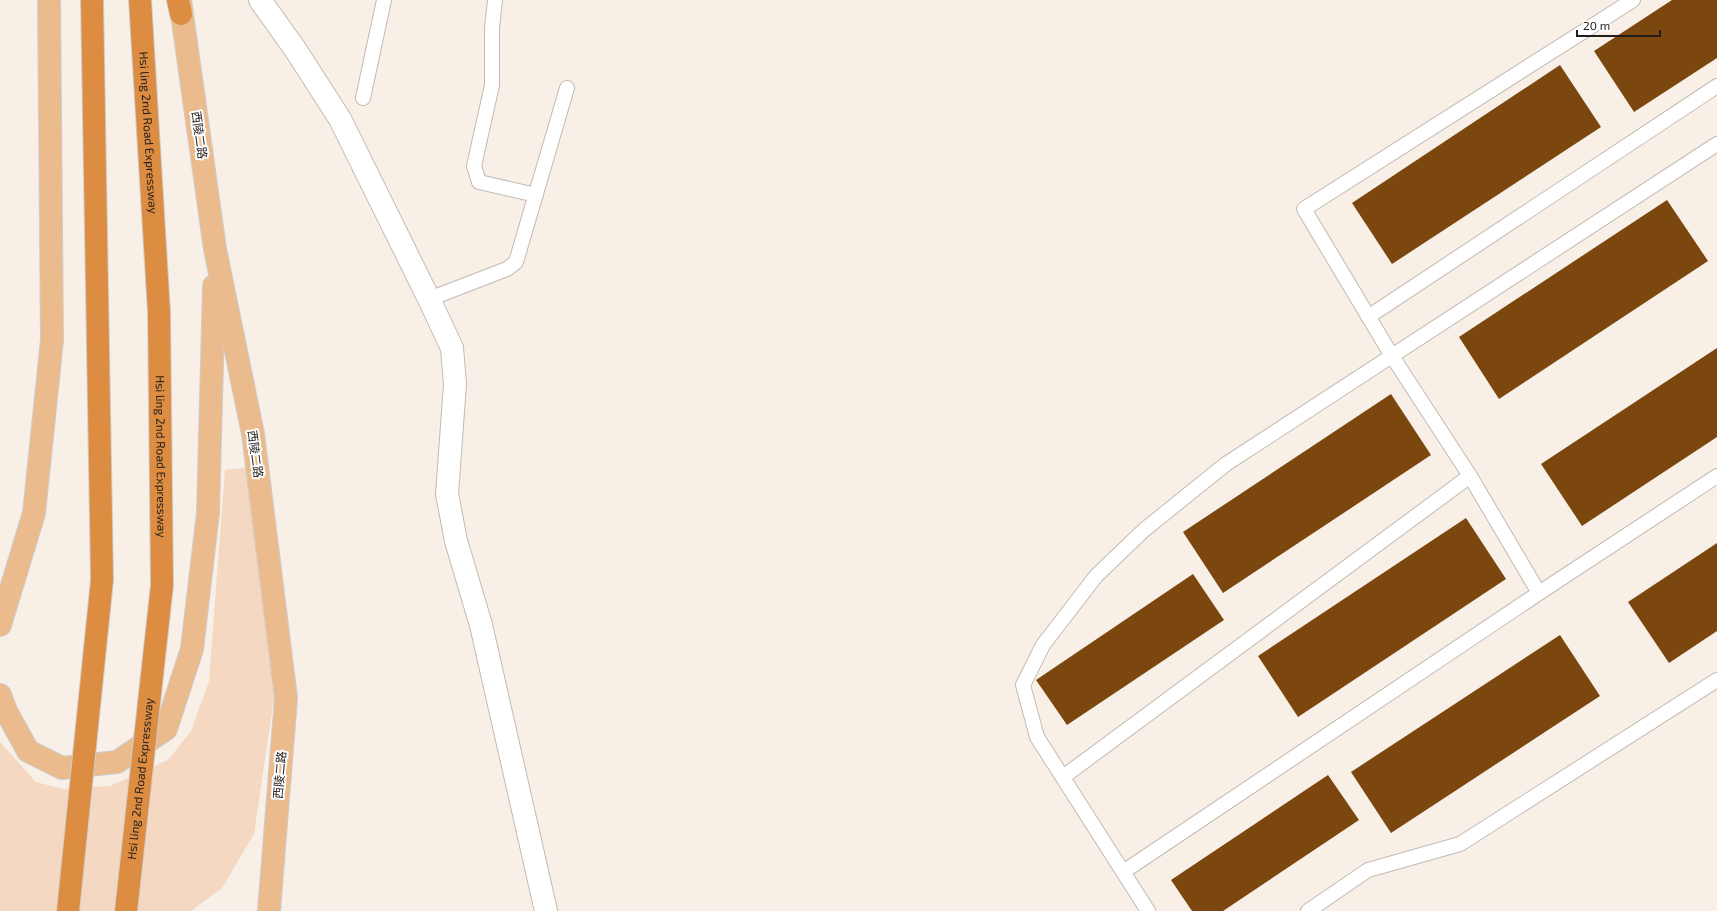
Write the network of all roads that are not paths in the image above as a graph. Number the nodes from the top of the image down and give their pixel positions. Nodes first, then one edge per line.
1 (49, 0) edge
2 (92, 0) edge
3 (140, 0) edge
4 (260, 0) edge
5 (384, 0) edge
6 (495, 0) edge
7 (1633, 0) edge
8 (180, 5) edge
9 (1717, 86) edge
10 (567, 88) dead end
11 (363, 98) dead end
12 (1717, 144) edge
13 (536, 195) junction
14 (216, 249) junction
15 (429, 299) junction
16 (1368, 317) junction
17 (1392, 356) junction
18 (1470, 476) junction
19 (1717, 476) edge
20 (1539, 593) junction
21 (0, 624) edge
22 (1717, 680) edge
23 (0, 695) edge
24 (1063, 777) junction
25 (1123, 872) junction
26 (68, 911) edge
27 (126, 911) edge
28 (269, 911) edge
29 (546, 911) edge
30 (1148, 911) edge
31 (1308, 911) edge

1 - 21 main road
2 - 26 highway, bridge
3 - 27 highway, Hsi ling 2nd Road Expressway, bridge
4 - 15 street
5 - 11 lane
6 - 13 lane
7 - 16 lane
8 - 14 main road, 西陵二路
9 - 16 lane
10 - 13 lane
12 - 17 lane
13 - 15 lane
14 - 23 main road
14 - 28 main road, 西陵二路
15 - 29 street
16 - 17 lane
17 - 18 lane
17 - 24 lane
18 - 20 lane
18 - 24 lane
19 - 20 lane
20 - 25 lane
22 - 31 lane
24 - 25 lane
25 - 30 lane

